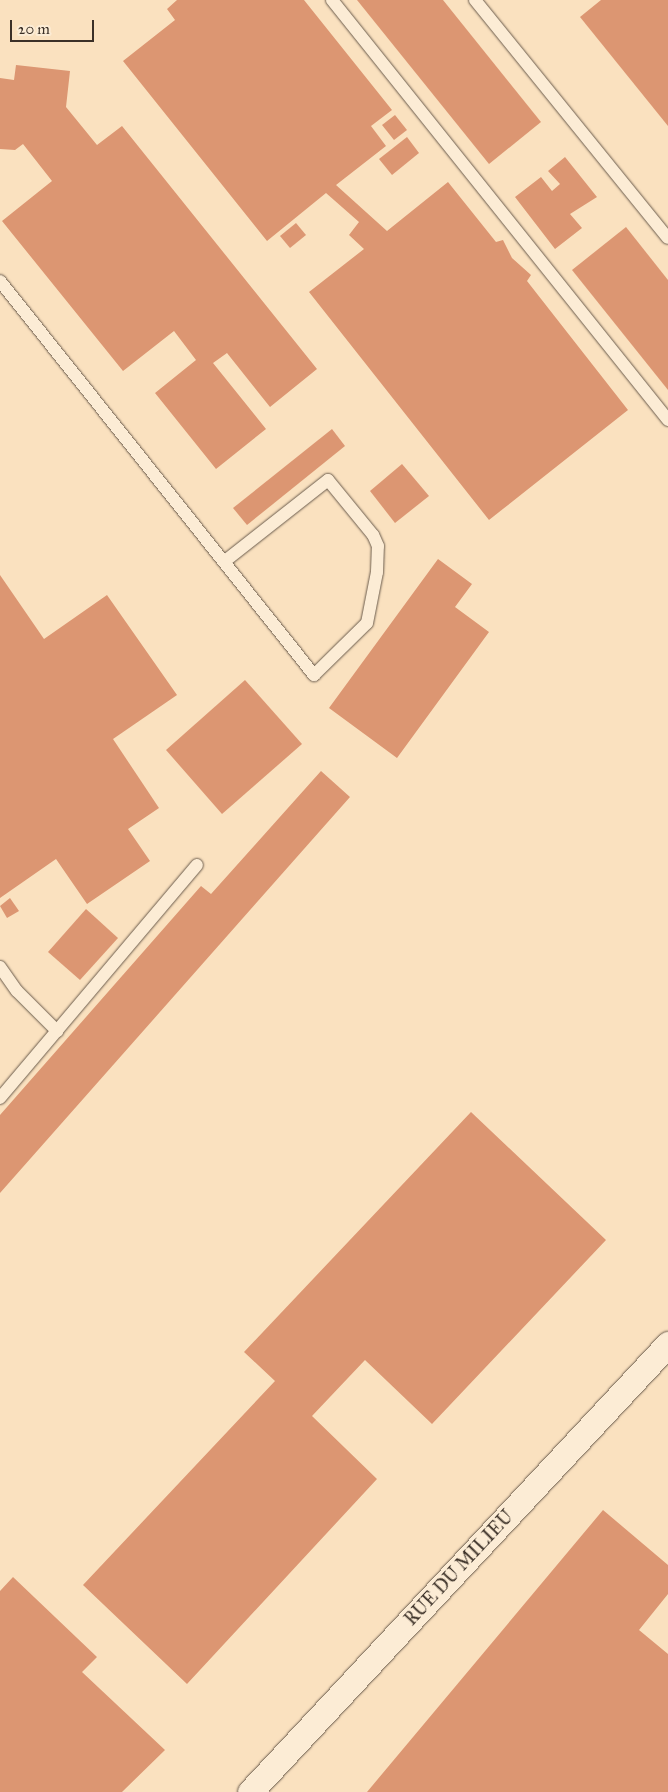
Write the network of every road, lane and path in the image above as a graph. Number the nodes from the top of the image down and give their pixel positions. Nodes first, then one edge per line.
1 (332, 0) edge
2 (475, 0) edge
3 (668, 238) edge
4 (0, 281) edge
5 (668, 420) edge
6 (225, 560) junction
7 (197, 865) dead end
8 (0, 967) edge
9 (57, 1031) junction
10 (0, 1098) edge
11 (668, 1344) edge
12 (250, 1792) edge

1 - 5 lane
2 - 3 lane
4 - 6 lane
6 - 6 lane
7 - 9 lane
8 - 9 lane
9 - 10 lane
11 - 12 street, RUE DU MILIEU

